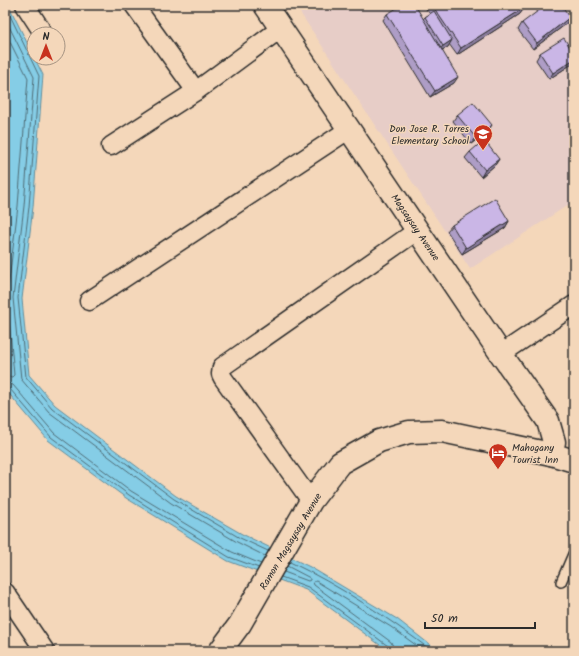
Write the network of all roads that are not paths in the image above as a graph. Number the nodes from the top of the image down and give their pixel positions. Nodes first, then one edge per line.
1 (25, 5) edge
2 (134, 5) edge
3 (265, 5) edge
4 (39, 26) edge
5 (280, 29) junction
6 (196, 90) junction
7 (348, 130) junction
8 (111, 146) dead end
9 (418, 230) junction
10 (89, 302) dead end
11 (574, 305) edge
12 (501, 354) junction
13 (551, 454) junction
14 (574, 461) edge
15 (312, 501) junction
16 (574, 552) edge
17 (561, 582) dead end
18 (7, 602) edge
19 (45, 651) edge
20 (220, 651) edge

1 - 4 street
2 - 6 street
3 - 5 street, Magsaysay Avenue
5 - 6 street
5 - 7 street, Magsaysay Avenue
6 - 8 street
7 - 9 street, Magsaysay Avenue
7 - 10 street
9 - 12 street, Magsaysay Avenue
9 - 15 street
11 - 12 street
12 - 13 street, Magsaysay Avenue
13 - 14 street, Ramon Magsaysay Avenue
13 - 15 street, Ramon Magsaysay Avenue
15 - 20 street, Ramon Magsaysay Avenue
16 - 17 lane
18 - 19 street

